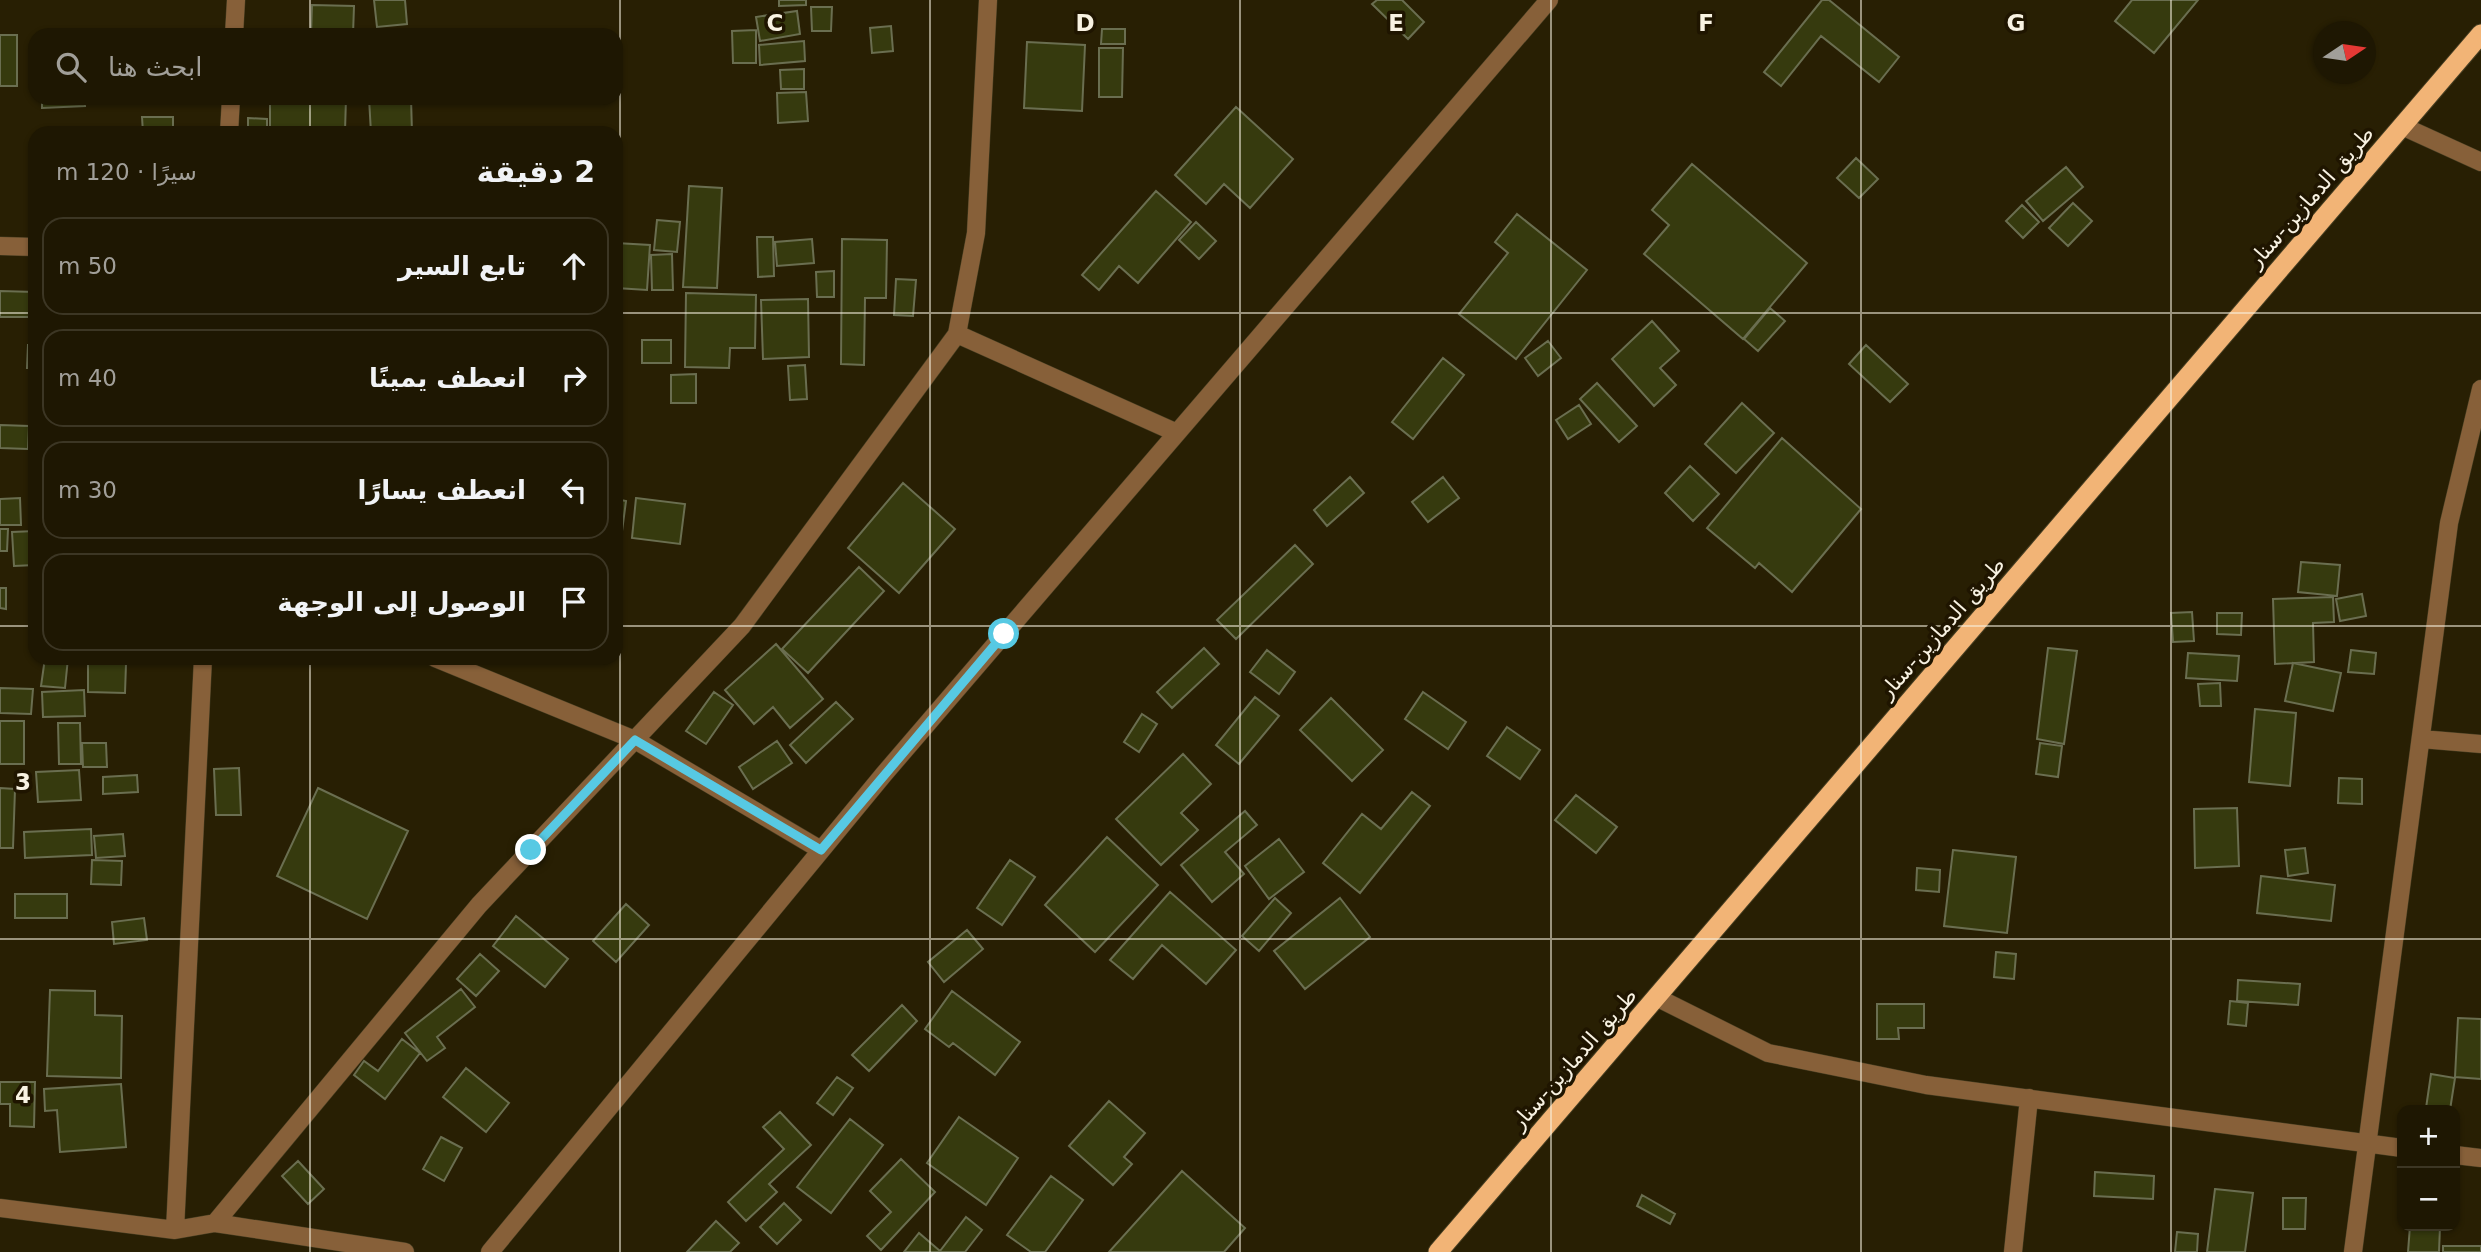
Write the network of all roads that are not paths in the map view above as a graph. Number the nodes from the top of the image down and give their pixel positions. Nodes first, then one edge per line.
1 (236, 0) edge
2 (988, 0) edge
3 (1549, 0) edge
4 (234, 28) edge
5 (2481, 33) edge
6 (231, 105) edge
7 (229, 126) edge
8 (2402, 126) junction
9 (2481, 162) edge
10 (0, 246) edge
11 (28, 247) edge
12 (957, 334) junction
13 (2481, 389) edge
14 (1177, 433) junction
15 (203, 665) edge
16 (452, 665) edge
17 (2421, 739) junction
18 (635, 740) junction
19 (2481, 744) edge
20 (821, 850) junction
21 (1656, 997) junction
22 (2029, 1098) junction
23 (2367, 1143) junction
24 (2397, 1147) edge
25 (2460, 1156) edge
26 (2481, 1158) edge
27 (0, 1208) edge
28 (215, 1223) junction
29 (175, 1230) junction
30 (405, 1252) edge
31 (490, 1252) edge
32 (1438, 1252) edge
33 (2013, 1252) edge
34 (2353, 1252) edge

1 - 4 street
2 - 12 street
3 - 14 street
5 - 8 highway, طريق الدمازين-سنار
6 - 7 street
8 - 9 street
8 - 21 highway, طريق الدمازين-سنار
10 - 11 street
12 - 14 street
12 - 18 street
13 - 17 street
14 - 20 street
15 - 29 street
16 - 18 street
17 - 19 street
17 - 23 street
18 - 20 street
18 - 28 street
20 - 31 street
21 - 22 street
21 - 32 highway, طريق الدمازين-سنار
22 - 23 street
22 - 33 street
23 - 24 street
23 - 34 street
25 - 26 street
27 - 29 street
28 - 29 street
28 - 30 street

